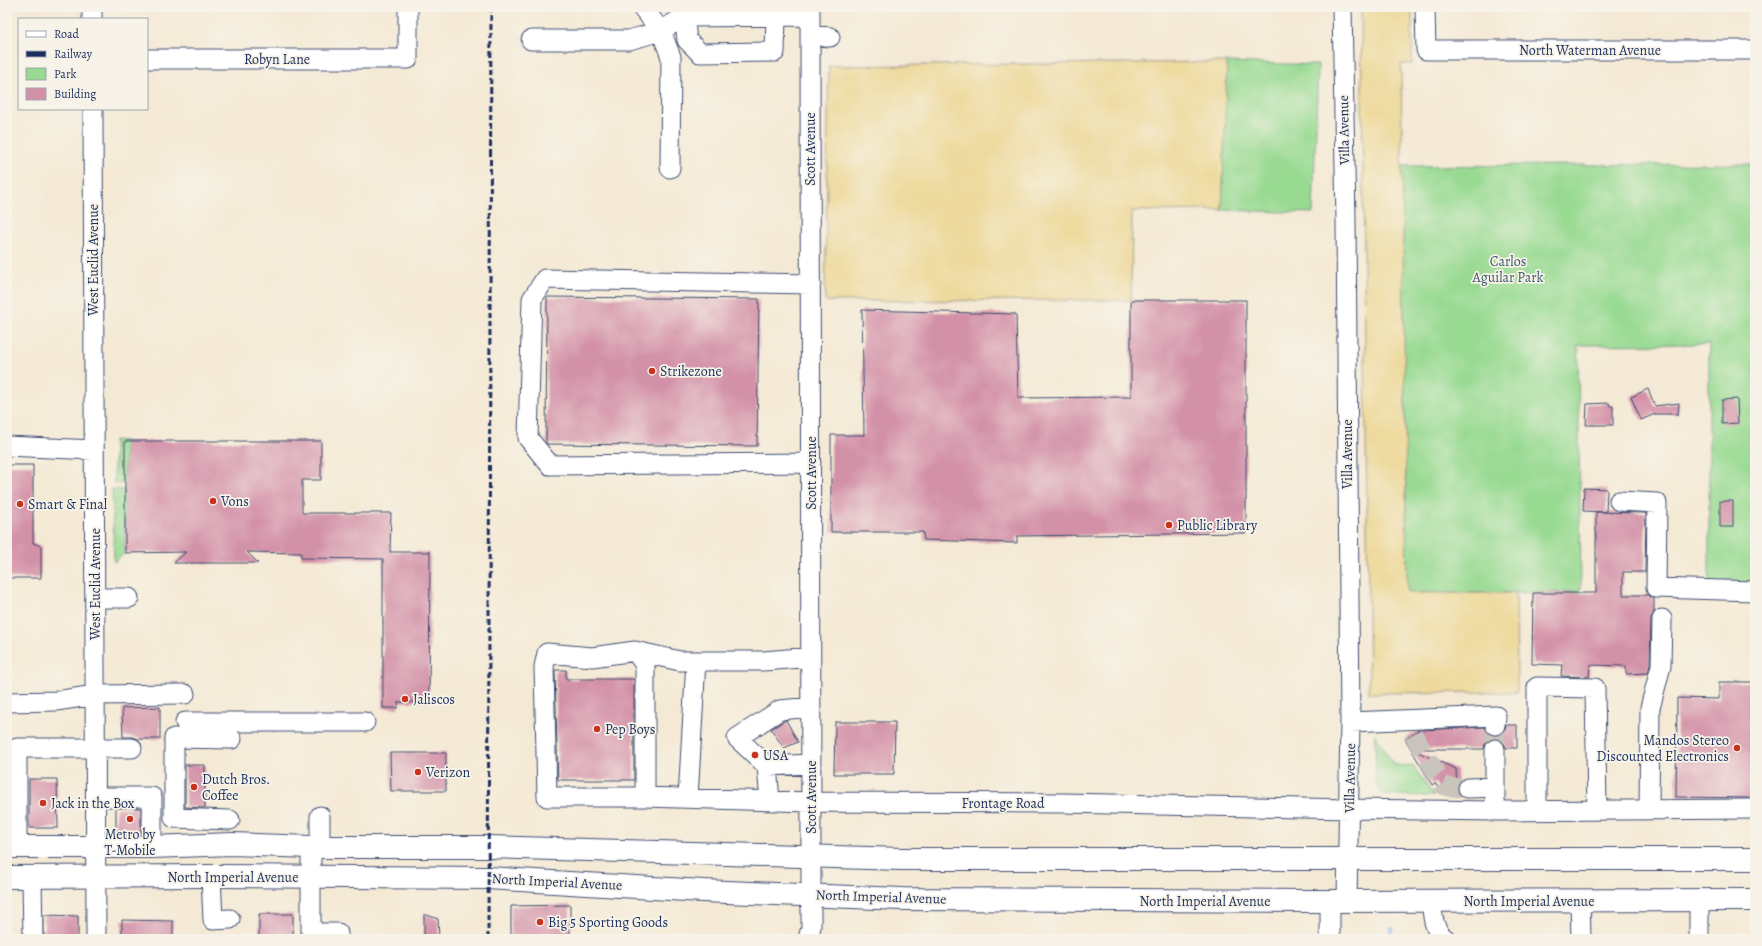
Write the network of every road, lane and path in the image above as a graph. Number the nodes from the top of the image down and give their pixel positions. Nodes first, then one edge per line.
1 (92, 7) edge
2 (408, 7) edge
3 (642, 7) edge
4 (1342, 7) edge
5 (1425, 7) edge
6 (683, 12) edge
7 (776, 16) junction
8 (92, 18) edge
9 (810, 19) edge
10 (661, 31) junction
11 (830, 37) dead end
12 (531, 40) dead end
13 (1755, 50) edge
14 (148, 59) edge
15 (92, 110) edge
16 (670, 168) dead end
17 (811, 284) junction
18 (7, 446) edge
19 (94, 450) junction
20 (811, 463) junction
21 (1619, 501) dead end
22 (1755, 591) edge
23 (95, 598) junction
24 (129, 598) dead end
25 (1662, 619) dead end
26 (635, 651) junction
27 (811, 657) junction
28 (696, 661) junction
29 (185, 694) dead end
30 (95, 695) junction
31 (7, 702) edge
32 (811, 707) junction
33 (185, 722) dead end
34 (365, 722) dead end
35 (1350, 722) junction
36 (1495, 725) dead end
37 (232, 739) dead end
38 (96, 746) junction
39 (132, 748) dead end
40 (1495, 748) tunnel mouth
41 (811, 764) junction
42 (767, 766) junction
43 (1495, 787) junction
44 (1468, 788) tunnel mouth
45 (96, 797) junction
46 (651, 797) junction
47 (688, 798) junction
48 (770, 801) junction
49 (811, 802) junction
50 (1350, 809) junction
51 (1755, 809) edge
52 (1537, 810) junction
53 (1597, 810) junction
54 (1649, 810) junction
55 (1495, 811) junction
56 (320, 816) dead end
57 (232, 844) junction
58 (96, 846) junction
59 (12, 847) edge
60 (152, 847) junction
61 (315, 847) junction
62 (811, 856) junction
63 (1348, 858) junction
64 (1755, 859) edge
65 (211, 876) junction
66 (7, 877) edge
67 (311, 877) junction
68 (32, 878) junction
69 (97, 878) junction
70 (811, 895) junction
71 (1580, 900) junction
72 (1699, 900) junction
73 (1755, 900) edge
74 (1339, 901) junction
75 (1432, 901) junction
76 (230, 919) dead end
77 (311, 936) edge
78 (33, 939) edge
79 (96, 939) edge
80 (338, 939) edge
81 (808, 939) edge
82 (1330, 939) edge
83 (1446, 939) edge
84 (1581, 939) edge
85 (1699, 939) edge

1 - 8 street
2 - 14 street, Robyn Lane
3 - 10 street
4 - 35 street, Villa Avenue
5 - 13 street, North Waterman Avenue
6 - 7 street
6 - 7 street
6 - 10 street
7 - 9 street
9 - 11 street
9 - 17 street, Scott Avenue
10 - 12 street
10 - 16 street
15 - 19 street, West Euclid Avenue
17 - 20 street, Scott Avenue
17 - 20 street
18 - 19 street
19 - 23 street, West Euclid Avenue
20 - 27 street, Scott Avenue
21 - 22 street
23 - 24 street
23 - 30 street, West Euclid Avenue
25 - 54 street
26 - 28 street
26 - 46 street
26 - 46 street, Frontage Road
27 - 28 street
27 - 32 street, Scott Avenue
28 - 47 street
29 - 30 street
30 - 31 street
30 - 38 street, West Euclid Avenue
32 - 41 street, Scott Avenue
32 - 42 street
33 - 34 street
35 - 36 street
35 - 50 street, Villa Avenue
37 - 57 street
38 - 39 street
38 - 45 street, West Euclid Avenue
38 - 59 street
40 - 43 street
41 - 42 street
41 - 49 street, Scott Avenue
42 - 48 street
43 - 44 street
43 - 55 street
45 - 58 street, West Euclid Avenue
45 - 60 street
46 - 47 street, Frontage Road
47 - 48 street, Frontage Road
48 - 49 street, Frontage Road
49 - 50 street, Frontage Road
49 - 62 street, Scott Avenue
50 - 55 street, Frontage Road
50 - 63 street, Villa Avenue
51 - 54 street, Frontage Road
52 - 53 street, Frontage Road
52 - 53 street
52 - 55 street, Frontage Road
53 - 54 street, Frontage Road
56 - 61 street
57 - 60 highway
57 - 61 highway
58 - 59 highway
58 - 60 highway
58 - 69 street, West Euclid Avenue
61 - 62 highway
61 - 67 street
62 - 63 highway
62 - 70 street, Scott Avenue
63 - 64 highway
63 - 74 street, Villa Avenue
65 - 67 highway, North Imperial Avenue
65 - 69 highway, North Imperial Avenue
65 - 76 street
66 - 68 highway, North Imperial Avenue
67 - 70 highway, North Imperial Avenue
67 - 77 street
68 - 69 highway, North Imperial Avenue
68 - 78 street
69 - 79 street, West Euclid Avenue
70 - 74 highway, North Imperial Avenue
70 - 81 street, Scott Avenue
71 - 72 highway, North Imperial Avenue
71 - 75 highway, North Imperial Avenue
71 - 84 street
72 - 73 highway, North Imperial Avenue
72 - 85 street
74 - 75 highway, North Imperial Avenue
74 - 82 street, Villa Avenue
75 - 83 street
77 - 80 street

